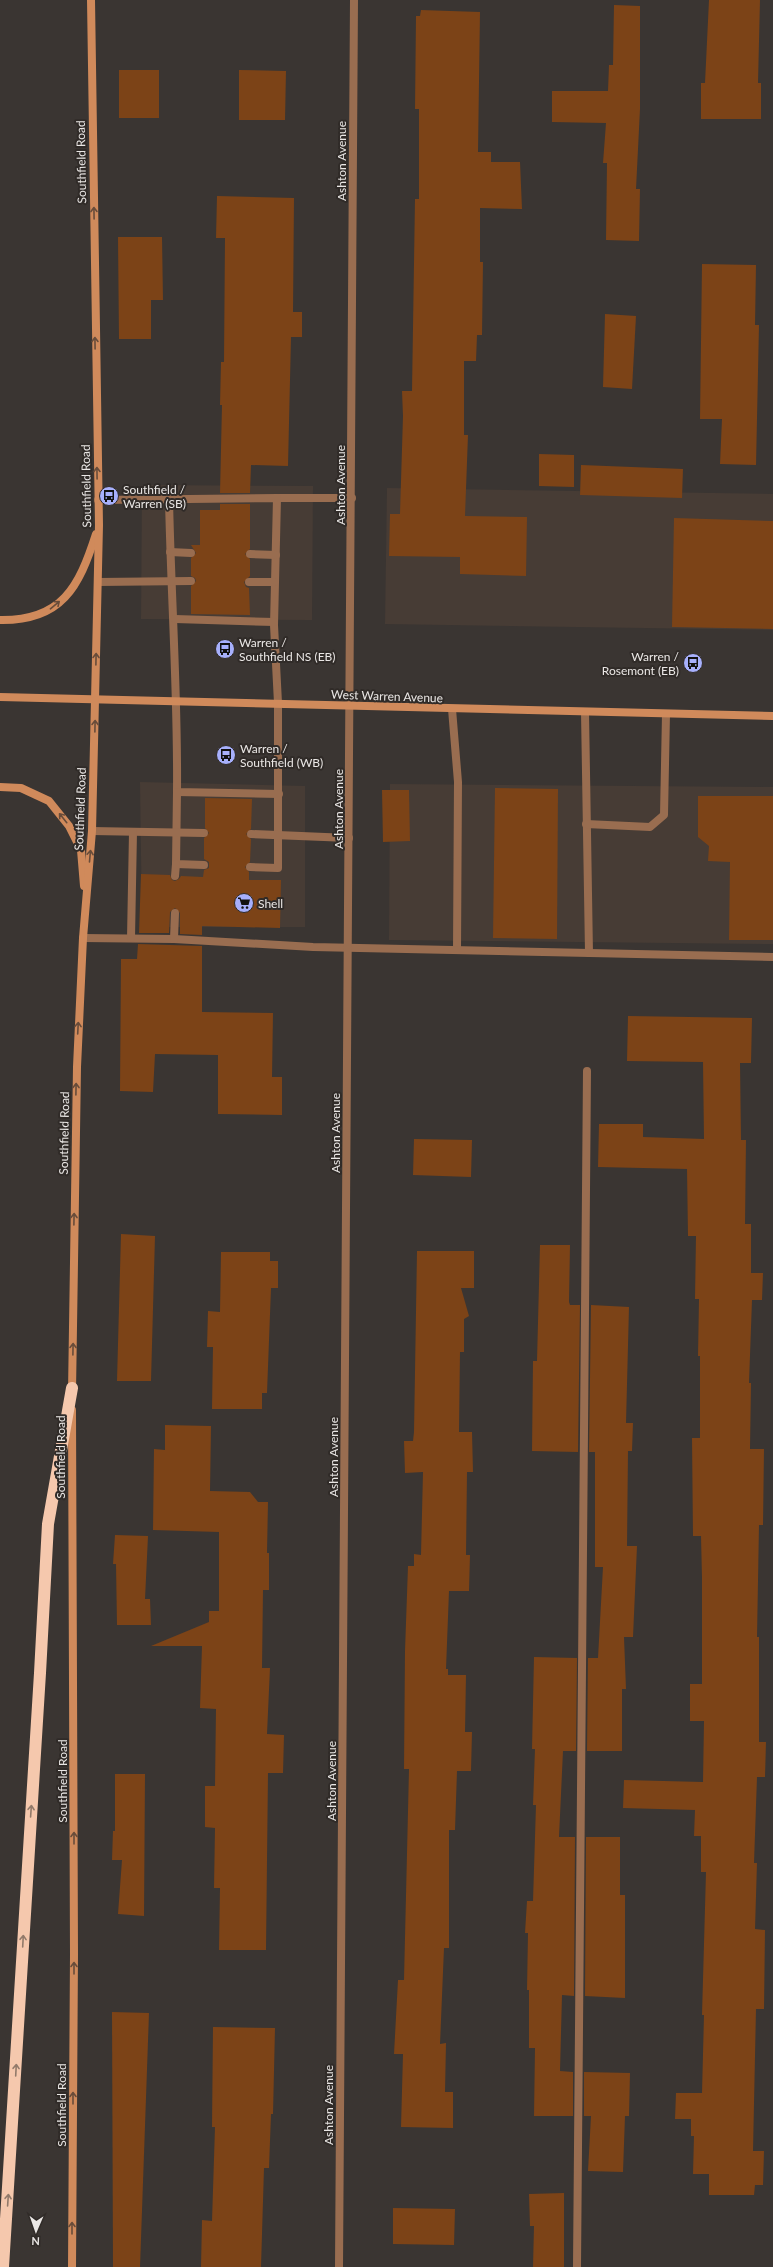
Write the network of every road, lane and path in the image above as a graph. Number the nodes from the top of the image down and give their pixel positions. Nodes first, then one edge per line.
1 (91, 0) edge
2 (354, 0) edge
3 (277, 498) junction
4 (352, 498) junction
5 (169, 499) junction
6 (98, 500) junction
7 (99, 525) junction
8 (170, 552) junction
9 (191, 553) dead end
10 (250, 554) dead end
11 (276, 555) junction
12 (171, 580) junction
13 (191, 581) dead end
14 (98, 582) junction
15 (250, 582) dead end
16 (274, 582) junction
17 (175, 619) junction
18 (0, 620) edge
19 (274, 622) junction
20 (0, 697) edge
21 (95, 698) junction
22 (177, 701) junction
23 (278, 703) junction
24 (350, 707) junction
25 (452, 709) junction
26 (585, 712) junction
27 (666, 714) junction
28 (773, 716) edge
29 (0, 787) edge
30 (177, 792) junction
31 (279, 794) junction
32 (586, 824) junction
33 (92, 832) junction
34 (133, 832) junction
35 (177, 833) junction
36 (204, 833) dead end
37 (251, 834) dead end
38 (279, 836) junction
39 (349, 838) junction
40 (176, 864) junction
41 (204, 865) dead end
42 (250, 867) dead end
43 (175, 876) dead end
44 (86, 908) junction
45 (175, 913) dead end
46 (83, 938) junction
47 (131, 938) junction
48 (174, 939) junction
49 (348, 947) junction
50 (457, 950) junction
51 (589, 953) junction
52 (773, 957) edge
53 (587, 1071) dead end
54 (72, 1388) junction
55 (3, 2267) edge
56 (72, 2267) edge
57 (339, 2267) edge
58 (577, 2267) edge

6 -> 1 main road, Southfield Road
2 - 4 street, Ashton Avenue
3 - 4 street
3 - 5 street
3 - 11 street
4 - 24 street, Ashton Avenue
5 - 6 street
5 - 8 street
6 - 7 main road, Southfield Road
7 - 14 main road, Southfield Road
18 -> 7 main road
8 - 9 street
8 - 12 street
10 - 11 street
11 - 16 street
12 - 13 street
12 - 14 street
12 - 17 street
21 -> 14 main road, Southfield Road
15 - 16 street
16 - 19 street
17 - 19 street
17 - 22 street
19 - 23 street
20 - 21 main road, West Warren Avenue
21 - 22 main road, West Warren Avenue
33 -> 21 main road, Southfield Road
22 - 23 main road, West Warren Avenue
22 - 30 street
23 - 24 main road, West Warren Avenue
23 - 31 street
24 - 25 main road, West Warren Avenue
24 - 39 street, Ashton Avenue
25 - 26 main road, West Warren Avenue
25 - 50 street
26 - 27 main road, West Warren Avenue
26 - 32 street
27 - 28 main road, West Warren Avenue
27 - 32 street
44 -> 29 main road
30 - 31 street
30 - 35 street
31 - 38 street
32 - 51 street
33 - 34 street
44 -> 33 main road, Southfield Road
34 - 35 street
34 - 47 street
35 - 36 street
35 - 40 street
37 - 38 street
38 - 39 street
38 - 42 street
39 - 49 street, Ashton Avenue
40 - 41 street
40 - 43 street
44 - 46 main road, Southfield Road
45 - 48 street
46 - 47 street
54 -> 46 main road, Southfield Road
47 - 48 street
48 - 49 street
49 - 50 street
49 - 57 street, Ashton Avenue
50 - 51 street
51 - 52 street
53 - 58 street
55 -> 54 highway
56 -> 54 main road, Southfield Road

